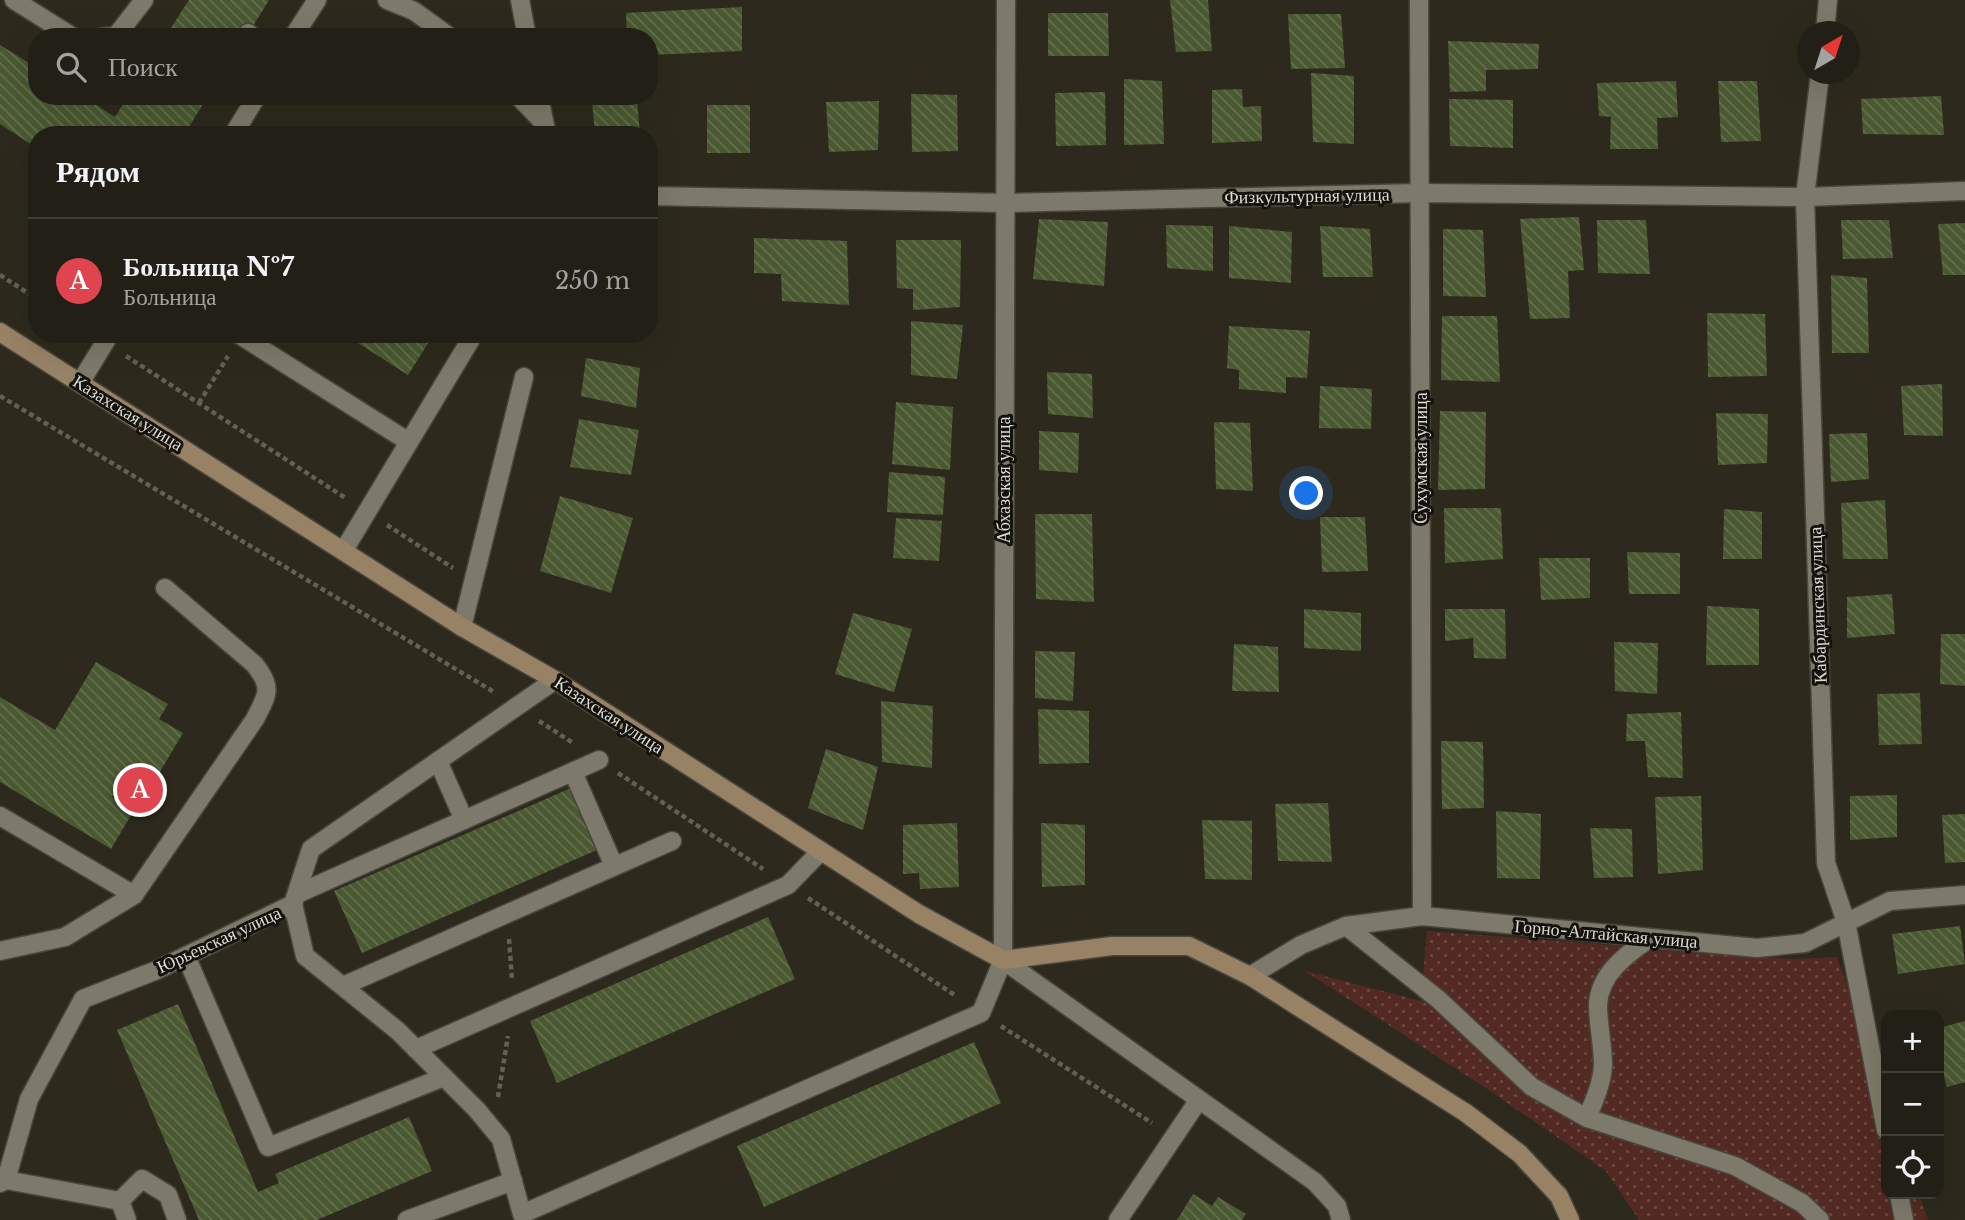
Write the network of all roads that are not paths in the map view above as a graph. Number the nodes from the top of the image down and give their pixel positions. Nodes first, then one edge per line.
1 (14, 0) edge
2 (144, 0) edge
3 (317, 0) edge
4 (387, 0) edge
5 (520, 0) edge
6 (1006, 0) edge
7 (1419, 0) edge
8 (1828, 0) edge
9 (1826, 21) edge
10 (59, 28) edge
11 (122, 28) edge
12 (299, 28) edge
13 (438, 28) edge
14 (525, 28) edge
15 (1819, 84) edge
16 (252, 105) edge
17 (525, 105) edge
18 (541, 105) edge
19 (240, 126) edge
20 (543, 126) edge
21 (544, 126) edge
22 (1965, 191) edge
23 (1420, 194) junction
24 (658, 196) edge
25 (1805, 197) junction
26 (1005, 203) junction
27 (0, 332) edge
28 (105, 343) edge
29 (252, 343) edge
30 (469, 343) edge
31 (524, 377) dead end
32 (80, 383) junction
33 (410, 442) junction
34 (344, 550) junction
35 (165, 588) dead end
36 (462, 627) junction
37 (555, 680) junction
38 (599, 760) dead end
39 (438, 761) junction
40 (573, 772) junction
41 (0, 816) edge
42 (464, 820) junction
43 (672, 841) dead end
44 (821, 851) junction
45 (614, 866) junction
46 (134, 895) junction
47 (1965, 895) edge
48 (295, 899) junction
49 (1422, 916) junction
50 (1846, 922) junction
51 (1346, 926) junction
52 (1650, 938) junction
53 (0, 951) edge
54 (186, 956) junction
55 (1003, 960) junction
56 (1250, 976) junction
57 (342, 986) junction
58 (416, 1049) junction
59 (444, 1077) junction
60 (1198, 1101) junction
61 (1881, 1104) edge
62 (1587, 1118) junction
63 (3, 1181) edge
64 (513, 1181) junction
65 (1900, 1199) edge
66 (120, 1201) junction
67 (522, 1217) edge
68 (127, 1220) edge
69 (177, 1220) edge
70 (407, 1220) edge
71 (1118, 1220) edge
72 (1341, 1220) edge
73 (1570, 1220) edge
74 (1820, 1220) edge
75 (1904, 1220) edge

1 - 10 street
2 - 11 street
3 - 12 street
4 - 13 street
5 - 14 street
6 - 26 street, Абхазская улица
7 - 23 street, Сухумская улица
8 - 9 street
15 - 25 street, Кабардинская улица
16 - 19 street
17 - 20 street
18 - 21 street
22 - 25 street, Физкультурная улица
23 - 25 street, Физкультурная улица
23 - 26 street, Физкультурная улица
23 - 49 street, Сухумская улица
24 - 26 street, Физкультурная улица
25 - 50 street, Кабардинская улица
26 - 55 street, Абхазская улица
27 - 32 main road, Казахская улица
28 - 32 street
29 - 33 street
30 - 33 street
31 - 36 street
32 - 34 main road, Казахская улица
33 - 34 street
34 - 36 main road, Казахская улица
35 - 46 street
36 - 37 main road, Казахская улица
37 - 39 street, Юрьевская улица
37 - 44 main road, Казахская улица
38 - 40 street
39 - 42 street
39 - 48 street, Юрьевская улица
40 - 42 street
40 - 45 street
41 - 46 street
42 - 48 street
43 - 45 street
44 - 55 main road, Казахская улица
44 - 58 street
45 - 57 street
46 - 53 street
47 - 50 street, Горно-Алтайская улица
48 - 54 street, Юрьевская улица
48 - 57 street
49 - 51 street, Горно-Алтайская улица
49 - 52 street, Горно-Алтайская улица
50 - 52 street, Горно-Алтайская улица
50 - 61 street, Кабардинская улица
51 - 56 street, Горно-Алтайская улица
51 - 62 street
52 - 62 street
54 - 59 street
54 - 63 street, Юрьевская улица
55 - 56 main road
55 - 60 street
55 - 67 street
56 - 73 main road
57 - 58 street
58 - 59 street
59 - 64 street
60 - 71 street
60 - 72 street
62 - 74 street
63 - 66 street
64 - 67 street
64 - 70 street
65 - 75 street
66 - 68 street
66 - 69 street

